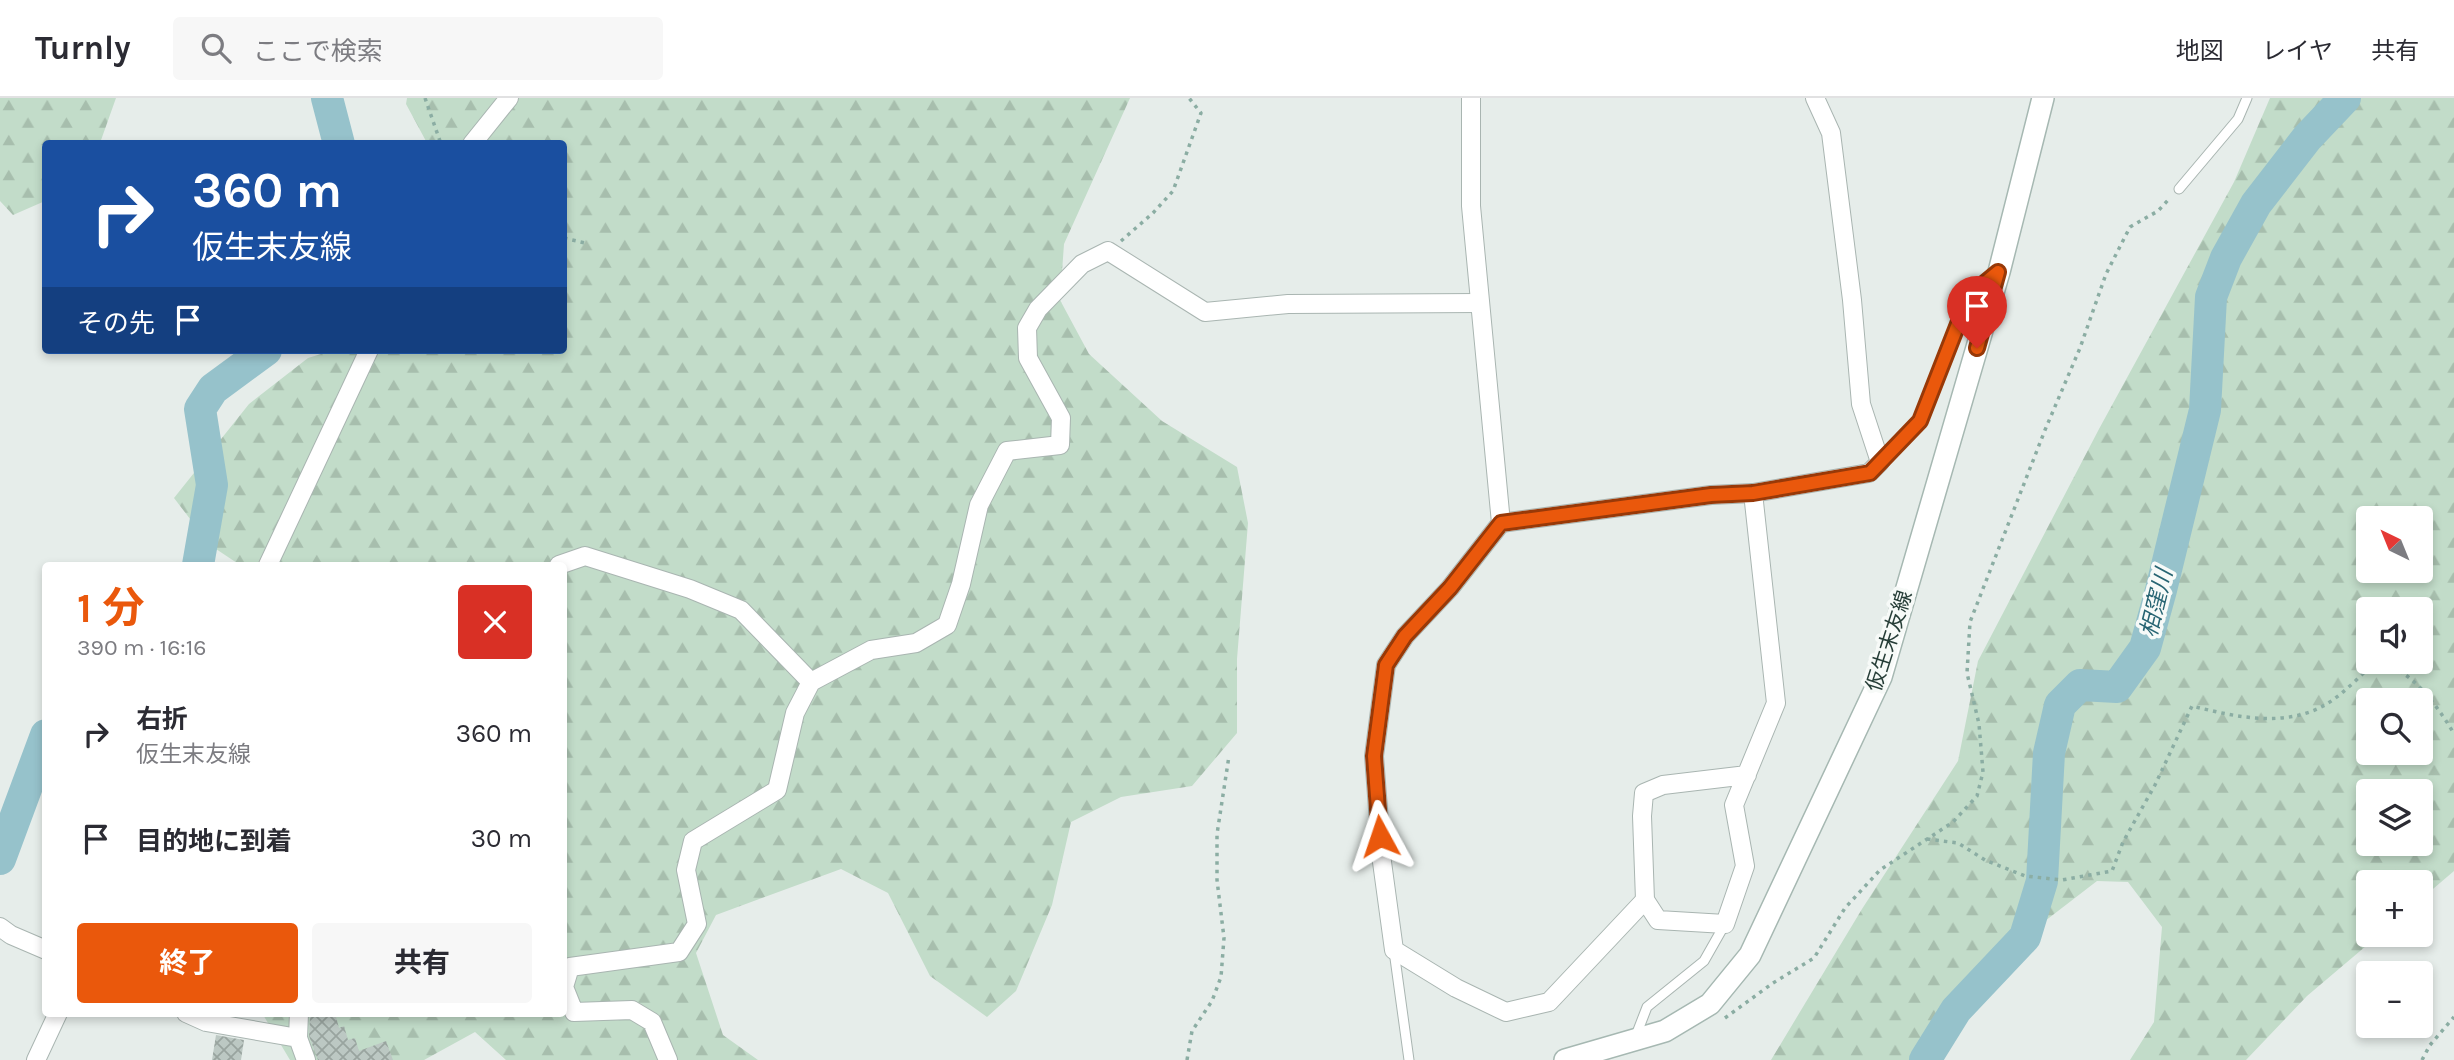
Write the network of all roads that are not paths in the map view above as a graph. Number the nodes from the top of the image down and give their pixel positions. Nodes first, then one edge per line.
1 (509, 98) edge
2 (1471, 98) edge
3 (1815, 98) edge
4 (2043, 98) edge
5 (2248, 98) edge
6 (475, 140) edge
7 (2179, 188) road end
8 (1998, 272) junction
9 (1480, 303) junction
10 (367, 354) edge
11 (1880, 462) junction
12 (1753, 493) junction
13 (1501, 523) junction
14 (269, 562) edge
15 (567, 562) edge
16 (811, 682) junction
17 (1747, 775) junction
18 (1645, 900) junction
19 (1725, 924) junction
20 (0, 927) edge
21 (42, 948) edge
22 (1394, 950) junction
23 (567, 978) edge
24 (567, 995) edge
25 (56, 1017) edge
26 (195, 1017) edge
27 (299, 1017) edge
28 (298, 1038) junction
29 (1635, 1040) junction
30 (36, 1060) edge
31 (306, 1060) edge
32 (668, 1060) edge
33 (1409, 1060) edge
34 (1565, 1060) edge

1 - 6 street
2 - 9 street
3 - 11 street
4 - 8 main road, 仮生末友線
5 - 7 lane
8 - 11 lane
8 - 29 main road, 仮生末友線
9 - 13 street
9 - 16 street
10 - 14 street
11 - 12 street
12 - 13 street
12 - 17 street
13 - 22 street
15 - 16 street
16 - 23 street
17 - 18 street
17 - 19 street
18 - 19 street
18 - 22 street
19 - 29 lane
20 - 21 street
22 - 33 lane
24 - 32 street
25 - 30 street
26 - 28 street
27 - 28 street
28 - 31 street
29 - 34 main road, 仮生末友線

